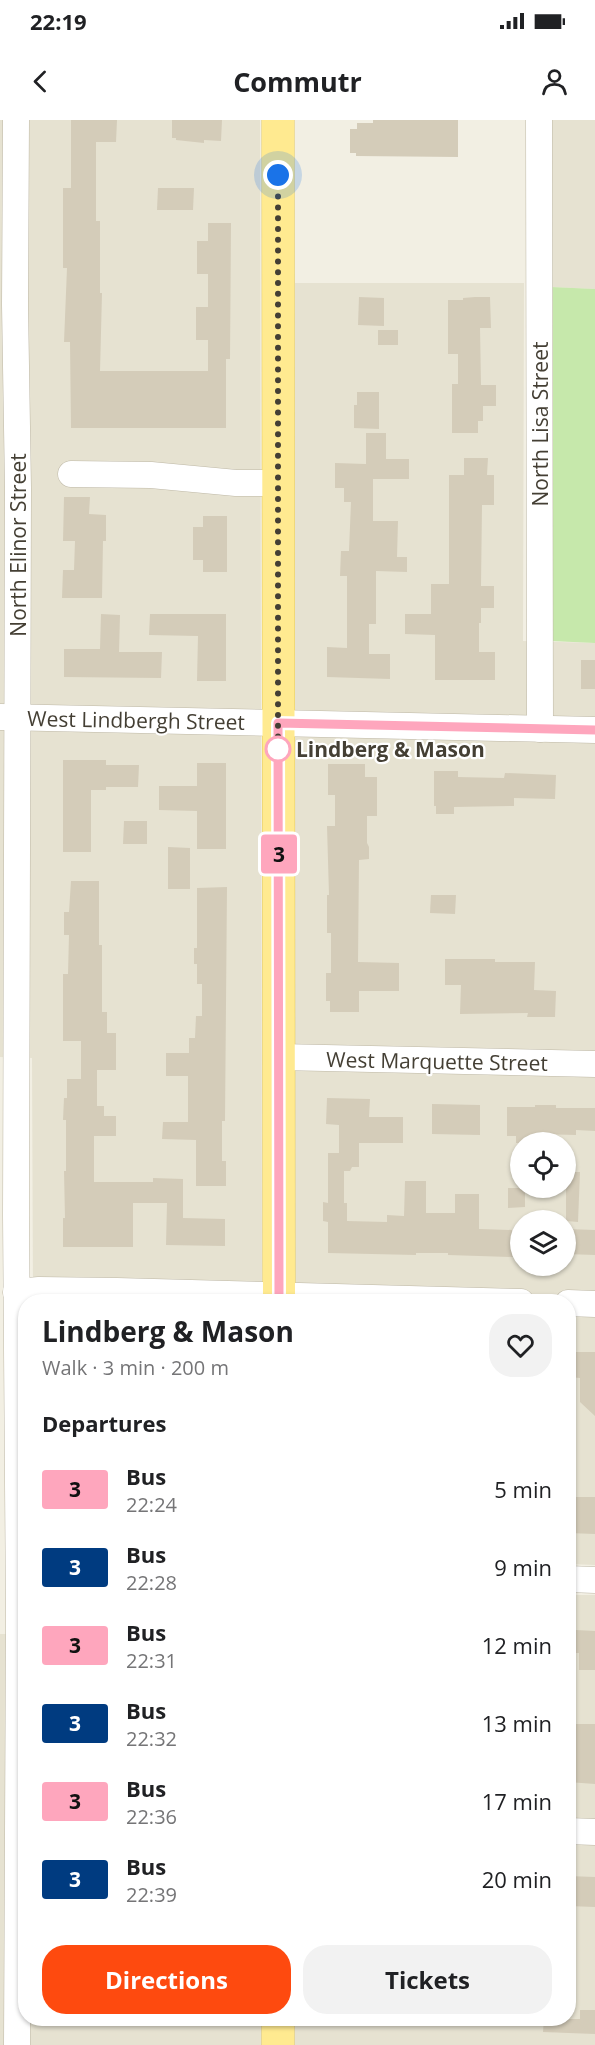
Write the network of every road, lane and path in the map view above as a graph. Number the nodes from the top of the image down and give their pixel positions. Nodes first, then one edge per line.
1 (16, 120) edge
2 (278, 120) edge
3 (539, 120) edge
4 (8, 229) edge
5 (71, 474) dead end
6 (278, 483) junction
7 (9, 488) edge
8 (9, 717) edge
9 (278, 723) junction
10 (540, 729) junction
11 (595, 730) edge
12 (279, 1058) junction
13 (595, 1064) edge
14 (8, 1073) edge
15 (16, 1292) junction
16 (178, 1294) edge
17 (279, 1294) edge
18 (576, 1303) edge
19 (595, 1304) edge
20 (576, 1579) edge
21 (595, 1580) edge
22 (15, 1618) edge
23 (576, 1831) edge
24 (595, 1832) edge
25 (278, 2026) edge
26 (16, 2045) edge
27 (278, 2045) edge

1 - 4 street, North Elinor Street
2 - 6 main road
3 - 10 street, North Lisa Street
4 - 7 street, North Elinor Street
5 - 6 street
6 - 9 main road
7 - 8 street, North Elinor Street
8 - 9 street, West Lindbergh Street
8 - 14 street, North Elinor Street
9 - 10 street, West Lindbergh Street
9 - 12 main road
10 - 11 street, West Lindbergh Street
12 - 13 street, West Marquette Street
12 - 17 main road
14 - 15 street, North Elinor Street
15 - 16 street
15 - 22 street, North Elinor Street
18 - 19 street
20 - 21 street
22 - 26 street, North Elinor Street
23 - 24 street
25 - 27 main road

